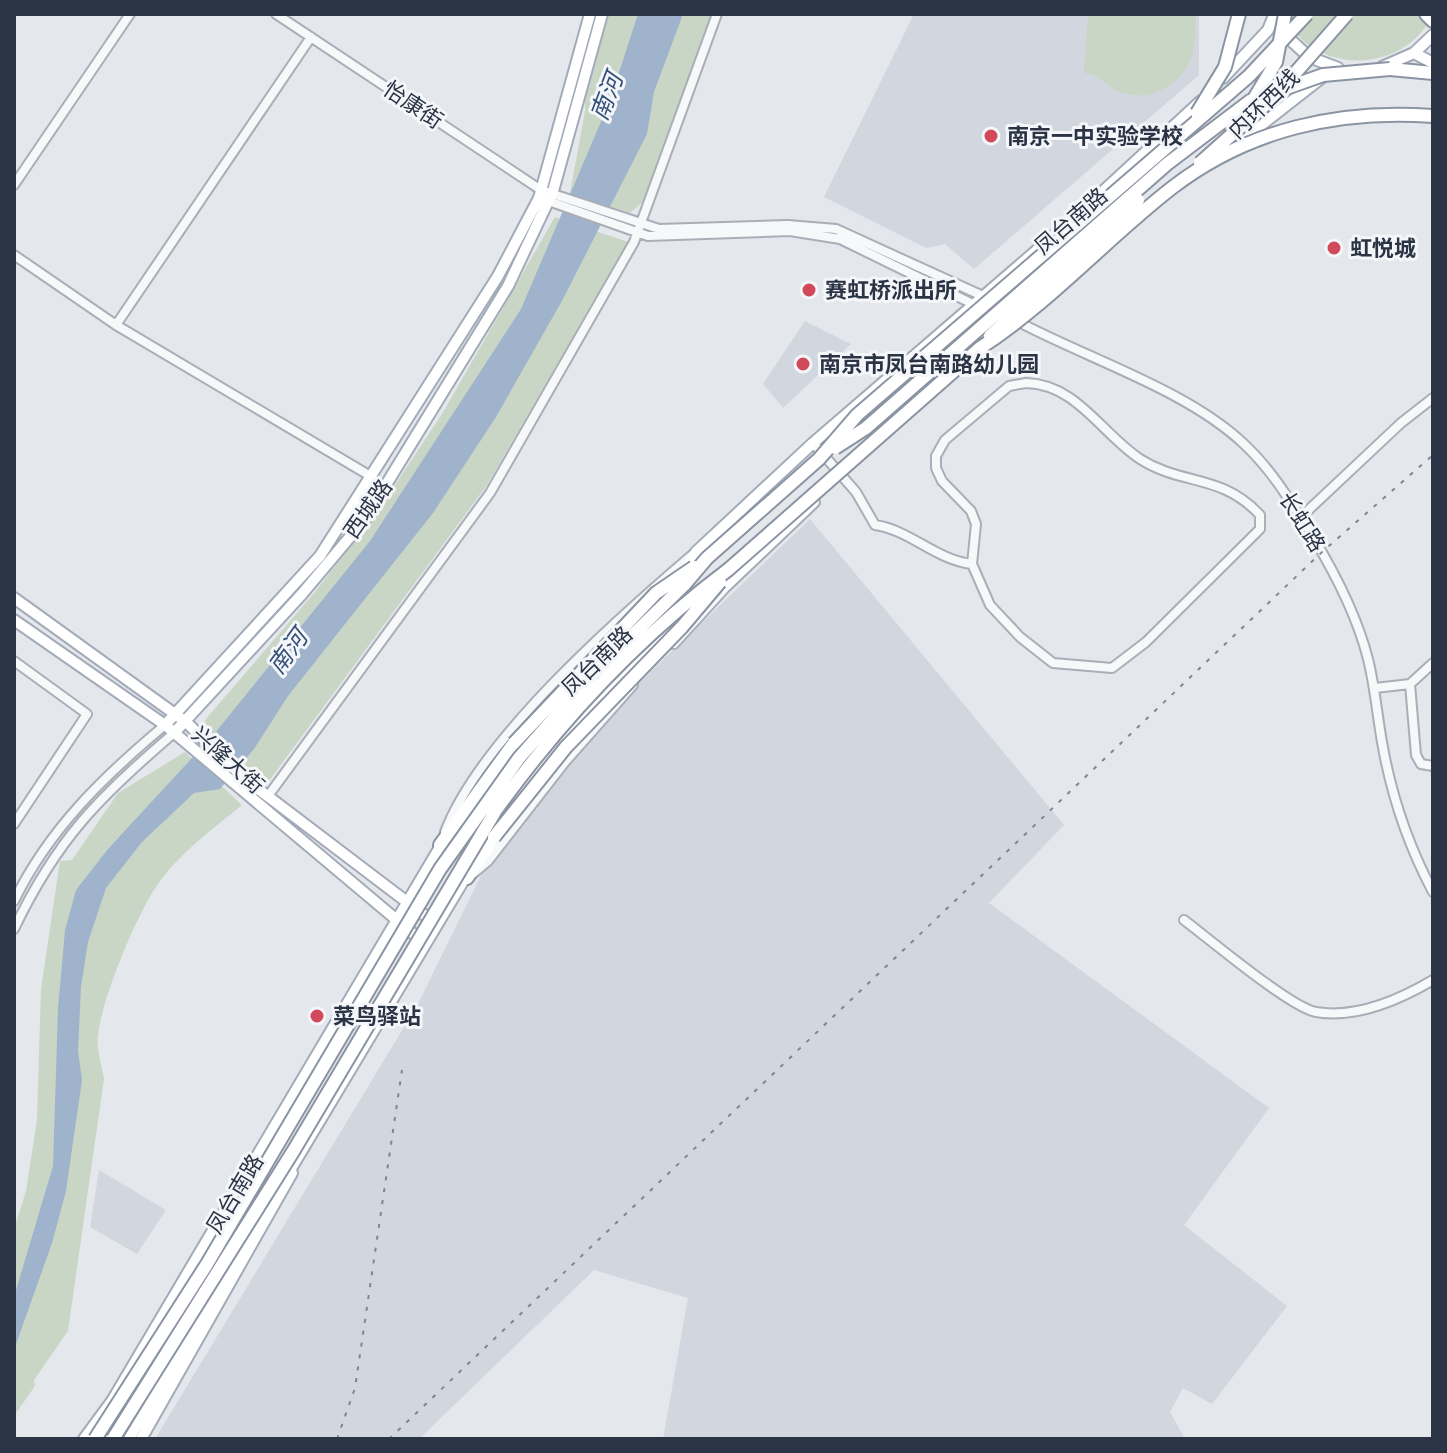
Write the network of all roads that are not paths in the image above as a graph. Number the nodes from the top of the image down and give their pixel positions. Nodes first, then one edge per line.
1 (130, 14) edge
2 (276, 14) edge
3 (590, 14) edge
4 (602, 14) edge
5 (717, 14) edge
6 (1239, 14) edge
7 (1307, 14) edge
8 (1347, 14) edge
9 (1426, 14) edge
10 (1276, 15) edge
11 (1433, 21) edge
12 (1433, 35) edge
13 (311, 37) junction
14 (1414, 53) junction
15 (1433, 63) edge
16 (1334, 68) junction
17 (1433, 73) edge
18 (1433, 116) edge
19 (1189, 126) junction
20 (14, 185) edge
21 (1174, 187) junction
22 (550, 196) junction
23 (639, 228) junction
24 (14, 255) edge
25 (985, 297) junction
26 (975, 305) junction
27 (1016, 321) junction
28 (116, 325) junction
29 (980, 348) junction
30 (1433, 398) edge
31 (813, 443) junction
32 (819, 459) junction
33 (842, 475) junction
34 (372, 477) junction
35 (1301, 517) junction
36 (701, 555) junction
37 (972, 564) junction
38 (729, 569) junction
39 (728, 584) junction
40 (14, 598) edge
41 (14, 620) edge
42 (14, 661) edge
43 (1433, 663) edge
44 (1410, 684) junction
45 (1375, 688) junction
46 (174, 715) junction
47 (186, 722) junction
48 (165, 725) junction
49 (174, 733) junction
50 (117, 766) junction
51 (1433, 766) edge
52 (125, 775) junction
53 (240, 783) junction
54 (268, 796) junction
55 (14, 824) edge
56 (440, 845) junction
57 (467, 878) junction
58 (1433, 892) edge
59 (406, 899) junction
60 (14, 901) edge
61 (397, 917) junction
62 (1184, 920) dead end
63 (438, 926) junction
64 (14, 929) edge
65 (428, 946) junction
66 (1433, 980) edge
67 (301, 1154) junction
68 (84, 1439) edge
69 (95, 1439) edge
70 (113, 1439) edge
71 (129, 1439) edge
72 (141, 1439) edge

1 - 20 street
2 - 13 street, 怡康街
3 - 22 main road, 西城路
4 - 22 main road, 西城路
5 - 23 street
6 - 19 highway, bridge
7 - 19 highway, 内环西线, bridge
8 - 21 highway, 内环西线, bridge
9 - 11 highway
10 - 16 main road
10 - 25 main road, 凤台南路
10 - 29 highway, bridge
12 - 14 main road
13 - 22 street, 怡康街
13 - 28 street
14 - 15 main road
14 - 16 main road
16 - 27 main road, 凤台南路
17 - 32 highway, bridge
18 - 21 highway, bridge
19 - 32 highway, 凤台南路, bridge
21 - 29 highway, bridge
22 - 23 street, 怡康街
22 - 34 main road, 西城路
22 - 47 main road, 西城路
23 - 25 street, 长虹路
23 - 26 street
23 - 54 street
24 - 28 street
25 - 26 main road, 凤台南路
25 - 27 street, 长虹路
26 - 31 main road, 凤台南路
27 - 33 main road, 凤台南路
27 - 35 street, 长虹路
28 - 34 street
29 - 38 highway, 凤台南路, bridge
30 - 35 street
31 - 33 street
31 - 36 main road, 凤台南路
32 - 36 highway, 凤台南路, bridge
33 - 37 street
33 - 39 main road, 凤台南路
34 - 46 main road, 西城路
35 - 45 street, 长虹路
36 - 56 main road, 凤台南路
36 - 56 highway, bridge
36 - 69 highway, 凤台南路, bridge
37 - 37 street
38 - 57 highway, bridge
38 - 70 highway, 凤台南路, bridge
39 - 57 street
39 - 57 main road, 凤台南路
40 - 46 main road, 兴隆大街
41 - 48 main road, 兴隆大街
42 - 55 street
43 - 44 street
44 - 45 street
44 - 51 street
45 - 58 street, 长虹路
46 - 47 main road, 兴隆大街
46 - 48 main road, 西城路
47 - 49 main road, 西城路
47 - 53 main road, 兴隆大街
48 - 49 main road, 兴隆大街
48 - 50 street, 西城路
49 - 52 street, 西城路
49 - 53 main road, 兴隆大街
50 - 52 street
50 - 60 street, 西城路
52 - 64 street, 西城路
53 - 54 main road, 兴隆大街
53 - 61 main road, 兴隆大街
54 - 59 main road, 兴隆大街
56 - 59 main road, 凤台南路
57 - 63 main road, 凤台南路
59 - 61 main road, 凤台南路
59 - 63 main road, 兴隆大街
61 - 65 main road, 兴隆大街
61 - 68 main road, 凤台南路
62 - 66 street
63 - 65 main road, 凤台南路
65 - 67 main road, 凤台南路
67 - 71 main road, 凤台南路
67 - 72 main road, 凤台南路

